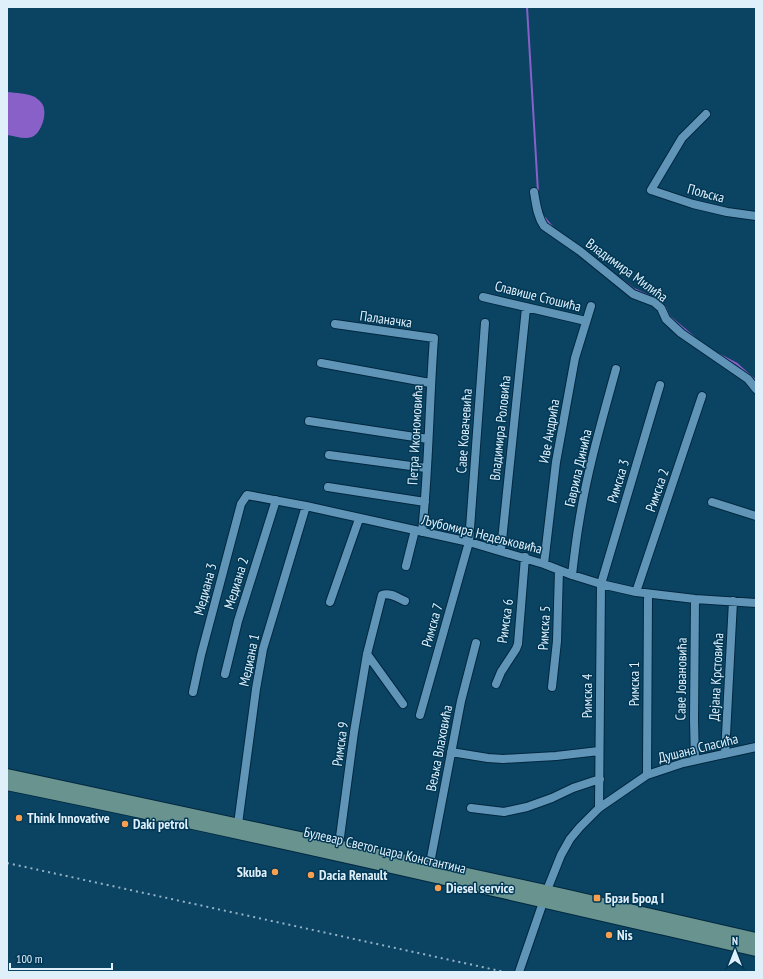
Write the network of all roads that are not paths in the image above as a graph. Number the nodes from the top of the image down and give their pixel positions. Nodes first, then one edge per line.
1 (706, 114) dead end
2 (534, 192) dead end
3 (756, 216) edge
4 (483, 297) dead end
5 (591, 306) dead end
6 (526, 308) junction
7 (586, 321) junction
8 (485, 323) dead end
9 (335, 324) dead end
10 (434, 338) joint
11 (321, 363) dead end
12 (616, 369) dead end
13 (430, 383) junction
14 (660, 385) dead end
15 (756, 389) edge
16 (702, 396) dead end
17 (309, 421) dead end
18 (428, 439) junction
19 (329, 455) dead end
20 (426, 468) junction
21 (328, 487) dead end
22 (247, 495) joint
23 (276, 500) junction
24 (425, 502) junction
25 (712, 502) dead end
26 (306, 506) junction
27 (756, 516) edge
28 (359, 519) junction
29 (419, 531) junction
30 (470, 542) junction
31 (501, 550) junction
32 (525, 557) junction
33 (544, 564) junction
34 (406, 566) dead end
35 (559, 570) junction
36 (572, 575) junction
37 (601, 584) junction
38 (636, 592) junction
39 (648, 594) junction
40 (695, 599) junction
41 (405, 601) dead end
42 (733, 601) junction
43 (330, 602) dead end
44 (756, 602) edge
45 (476, 643) dead end
46 (367, 654) junction
47 (225, 674) dead end
48 (496, 684) dead end
49 (552, 687) dead end
50 (193, 692) dead end
51 (403, 704) dead end
52 (420, 715) dead end
53 (756, 747) edge
54 (599, 751) junction
55 (451, 752) junction
56 (725, 754) junction
57 (695, 760) junction
58 (7, 774) edge
59 (647, 774) junction
60 (600, 779) junction
61 (7, 784) edge
62 (471, 808) dead end
63 (599, 808) junction
64 (238, 824) junction
65 (340, 837) dead end
66 (431, 858) dead end
67 (545, 896) junction
68 (756, 940) edge
69 (756, 950) edge
70 (519, 972) edge

1 - 3 street, Пољска
2 - 15 street, Владимира Милића
4 - 6 street, Славише Стошића
5 - 7 street, Иве Андрића
6 - 7 street, Славише Стошића
6 - 31 street, Владимира Роловића
7 - 33 street, Иве Андрића
8 - 30 street, Саве Ковачевића
9 - 10 street, Паланачка
10 - 13 street, Петра Икономовића
11 - 13 street
12 - 36 street, Гаврила Динића
13 - 18 street, Петра Икономовића
14 - 37 street, Римска 3
16 - 38 street, Римска 2
17 - 18 street
18 - 20 street, Петра Икономовића
19 - 20 street
20 - 24 street, Петра Икономовића
21 - 24 street
22 - 23 street, Љубомира Недељковића
22 - 50 street, Медиана 3
23 - 26 street, Љубомира Недељковића
23 - 47 street, Медиана 2
24 - 29 street, Петра Икономовића
25 - 27 street
26 - 28 street, Љубомира Недељковића
26 - 64 street, Медиана 1
28 - 29 street, Љубомира Недељковића
28 - 43 street
29 - 30 street, Љубомира Недељковића
29 - 34 street, Петра Икономовића
30 - 31 street, Љубомира Недељковића
30 - 52 street, Римска 7
31 - 32 street, Љубомира Недељковића
32 - 33 street, Љубомира Недељковића
32 - 48 street, Римска 6
33 - 35 street, Љубомира Недељковића
35 - 36 street, Љубомира Недељковића
35 - 49 street, Римска 5
36 - 37 street, Љубомира Недељковића
37 - 38 street, Љубомира Недељковића
37 - 54 street, Римска 4
38 - 39 street, Љубомира Недељковића
39 - 40 street, Љубомира Недељковића
39 - 59 street, Римска 1
40 - 42 street, Љубомира Недељковића
40 - 57 street, Саве Јовановића
41 - 46 street, Римска 9
42 - 44 street, Љубомира Недељковића
42 - 56 street, Дејана Крстовића
45 - 55 street, Вељка Влаховића
46 - 51 street
46 - 65 street, Римска 9
53 - 56 street, Душана Спасића
54 - 55 street
54 - 60 street, Римска 4
55 - 66 street, Вељка Влаховића
56 - 57 street, Душана Спасића
57 - 59 street, Душана Спасића
58 - 64 main road, Булевар Светог цара Константина
59 - 63 street, Душана Спасића
60 - 62 street
60 - 63 street, Римска 4
61 - 67 main road, Булевар Светог цара Константина
63 - 67 street, Душана Спасића
64 - 67 main road, Булевар Светог цара Константина
67 - 68 main road, Булевар Светог цара Константина
67 - 69 main road, Булевар Светог цара Константина
67 - 70 street, Душана Спасића

